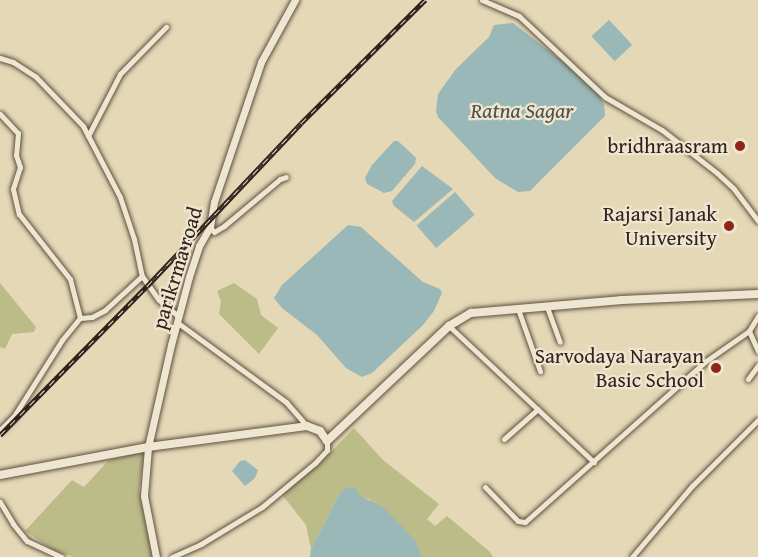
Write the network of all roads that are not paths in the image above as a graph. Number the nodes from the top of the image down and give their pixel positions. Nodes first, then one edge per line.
1 (295, 0) edge
2 (482, 0) edge
3 (166, 27) dead end
4 (0, 58) edge
5 (0, 114) edge
6 (88, 136) junction
7 (286, 177) dead end
8 (758, 221) edge
9 (210, 227) junction
10 (142, 276) junction
11 (758, 294) edge
12 (547, 307) junction
13 (518, 309) junction
14 (758, 316) edge
15 (80, 318) junction
16 (178, 320) junction
17 (449, 326) junction
18 (749, 331) junction
19 (560, 342) dead end
20 (758, 351) edge
21 (758, 365) edge
22 (540, 371) dead end
23 (748, 379) dead end
24 (538, 409) junction
25 (758, 420) edge
26 (307, 426) junction
27 (0, 430) edge
28 (504, 439) dead end
29 (327, 441) junction
30 (148, 447) junction
31 (594, 462) junction
32 (0, 475) edge
33 (485, 487) dead end
34 (0, 502) edge
35 (3, 514) edge
36 (62, 557) edge
37 (156, 557) edge
38 (172, 557) edge
39 (632, 557) edge

1 - 9 street, parikrma road
2 - 8 street
3 - 6 street
4 - 6 street
5 - 15 street
6 - 10 street
7 - 9 street
9 - 16 street, parikrma road
10 - 15 street
10 - 16 street
11 - 12 main road
12 - 13 main road
12 - 19 street
13 - 17 main road
13 - 22 street
14 - 18 street
15 - 27 street
16 - 26 street
16 - 30 street, parikrma road
17 - 24 street
17 - 29 main road
18 - 20 street
18 - 31 street
21 - 23 street
24 - 28 street
24 - 31 street
25 - 39 street
26 - 29 main road
26 - 30 main road
29 - 38 street
30 - 32 main road
30 - 37 street, parikrma road
31 - 33 street
34 - 35 street
35 - 36 street

